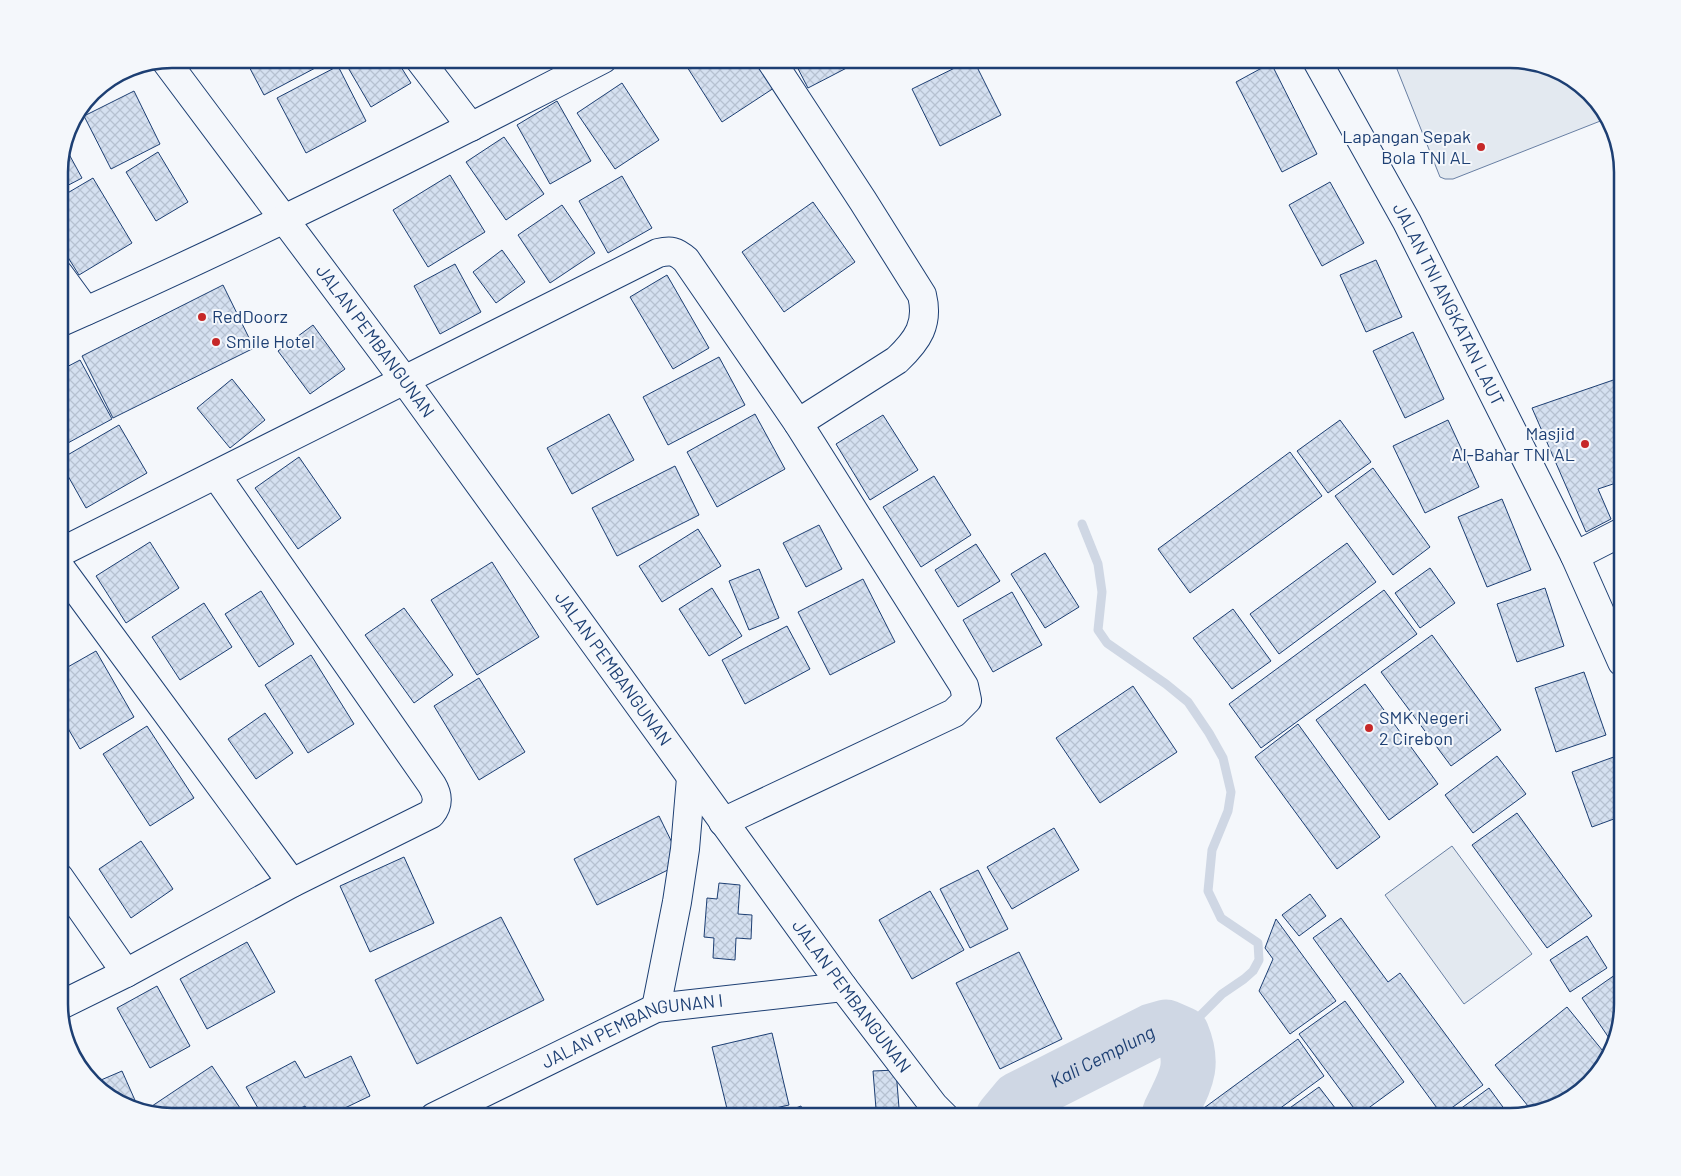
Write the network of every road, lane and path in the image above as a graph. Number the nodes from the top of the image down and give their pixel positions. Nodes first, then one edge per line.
1 (171, 68) edge
2 (426, 68) edge
3 (586, 68) edge
4 (776, 68) edge
5 (1321, 68) edge
6 (471, 127) junction
7 (283, 219) junction
8 (68, 286) edge
9 (86, 311) junction
10 (68, 319) edge
11 (405, 381) junction
12 (798, 423) junction
13 (216, 475) junction
14 (1614, 536) edge
15 (68, 549) edge
16 (1575, 556) junction
17 (68, 578) edge
18 (1614, 644) edge
19 (691, 778) junction
20 (723, 822) junction
21 (292, 883) junction
22 (68, 889) edge
23 (126, 972) junction
24 (843, 987) junction
25 (68, 1001) edge
26 (656, 1008) junction
27 (452, 1108) edge
28 (936, 1108) edge

1 - 7 street, JALAN PEMBANGUNAN
2 - 6 street
3 - 6 street
4 - 12 street
5 - 16 street, JALAN TNI ANGKATAN LAUT
6 - 7 street
7 - 9 street
7 - 11 street, JALAN PEMBANGUNAN
8 - 9 street
9 - 10 street
11 - 12 street
11 - 13 street
11 - 19 street, JALAN PEMBANGUNAN
12 - 20 street
13 - 15 street
13 - 21 street
14 - 16 street
16 - 18 street, JALAN TNI ANGKATAN LAUT
17 - 21 street
19 - 20 street, JALAN PEMBANGUNAN
19 - 26 street
20 - 24 street, JALAN PEMBANGUNAN
21 - 23 street
22 - 23 street
23 - 25 street
24 - 26 street, JALAN PEMBANGUNAN I
24 - 28 street, JALAN PEMBANGUNAN
26 - 27 street, JALAN PEMBANGUNAN I

